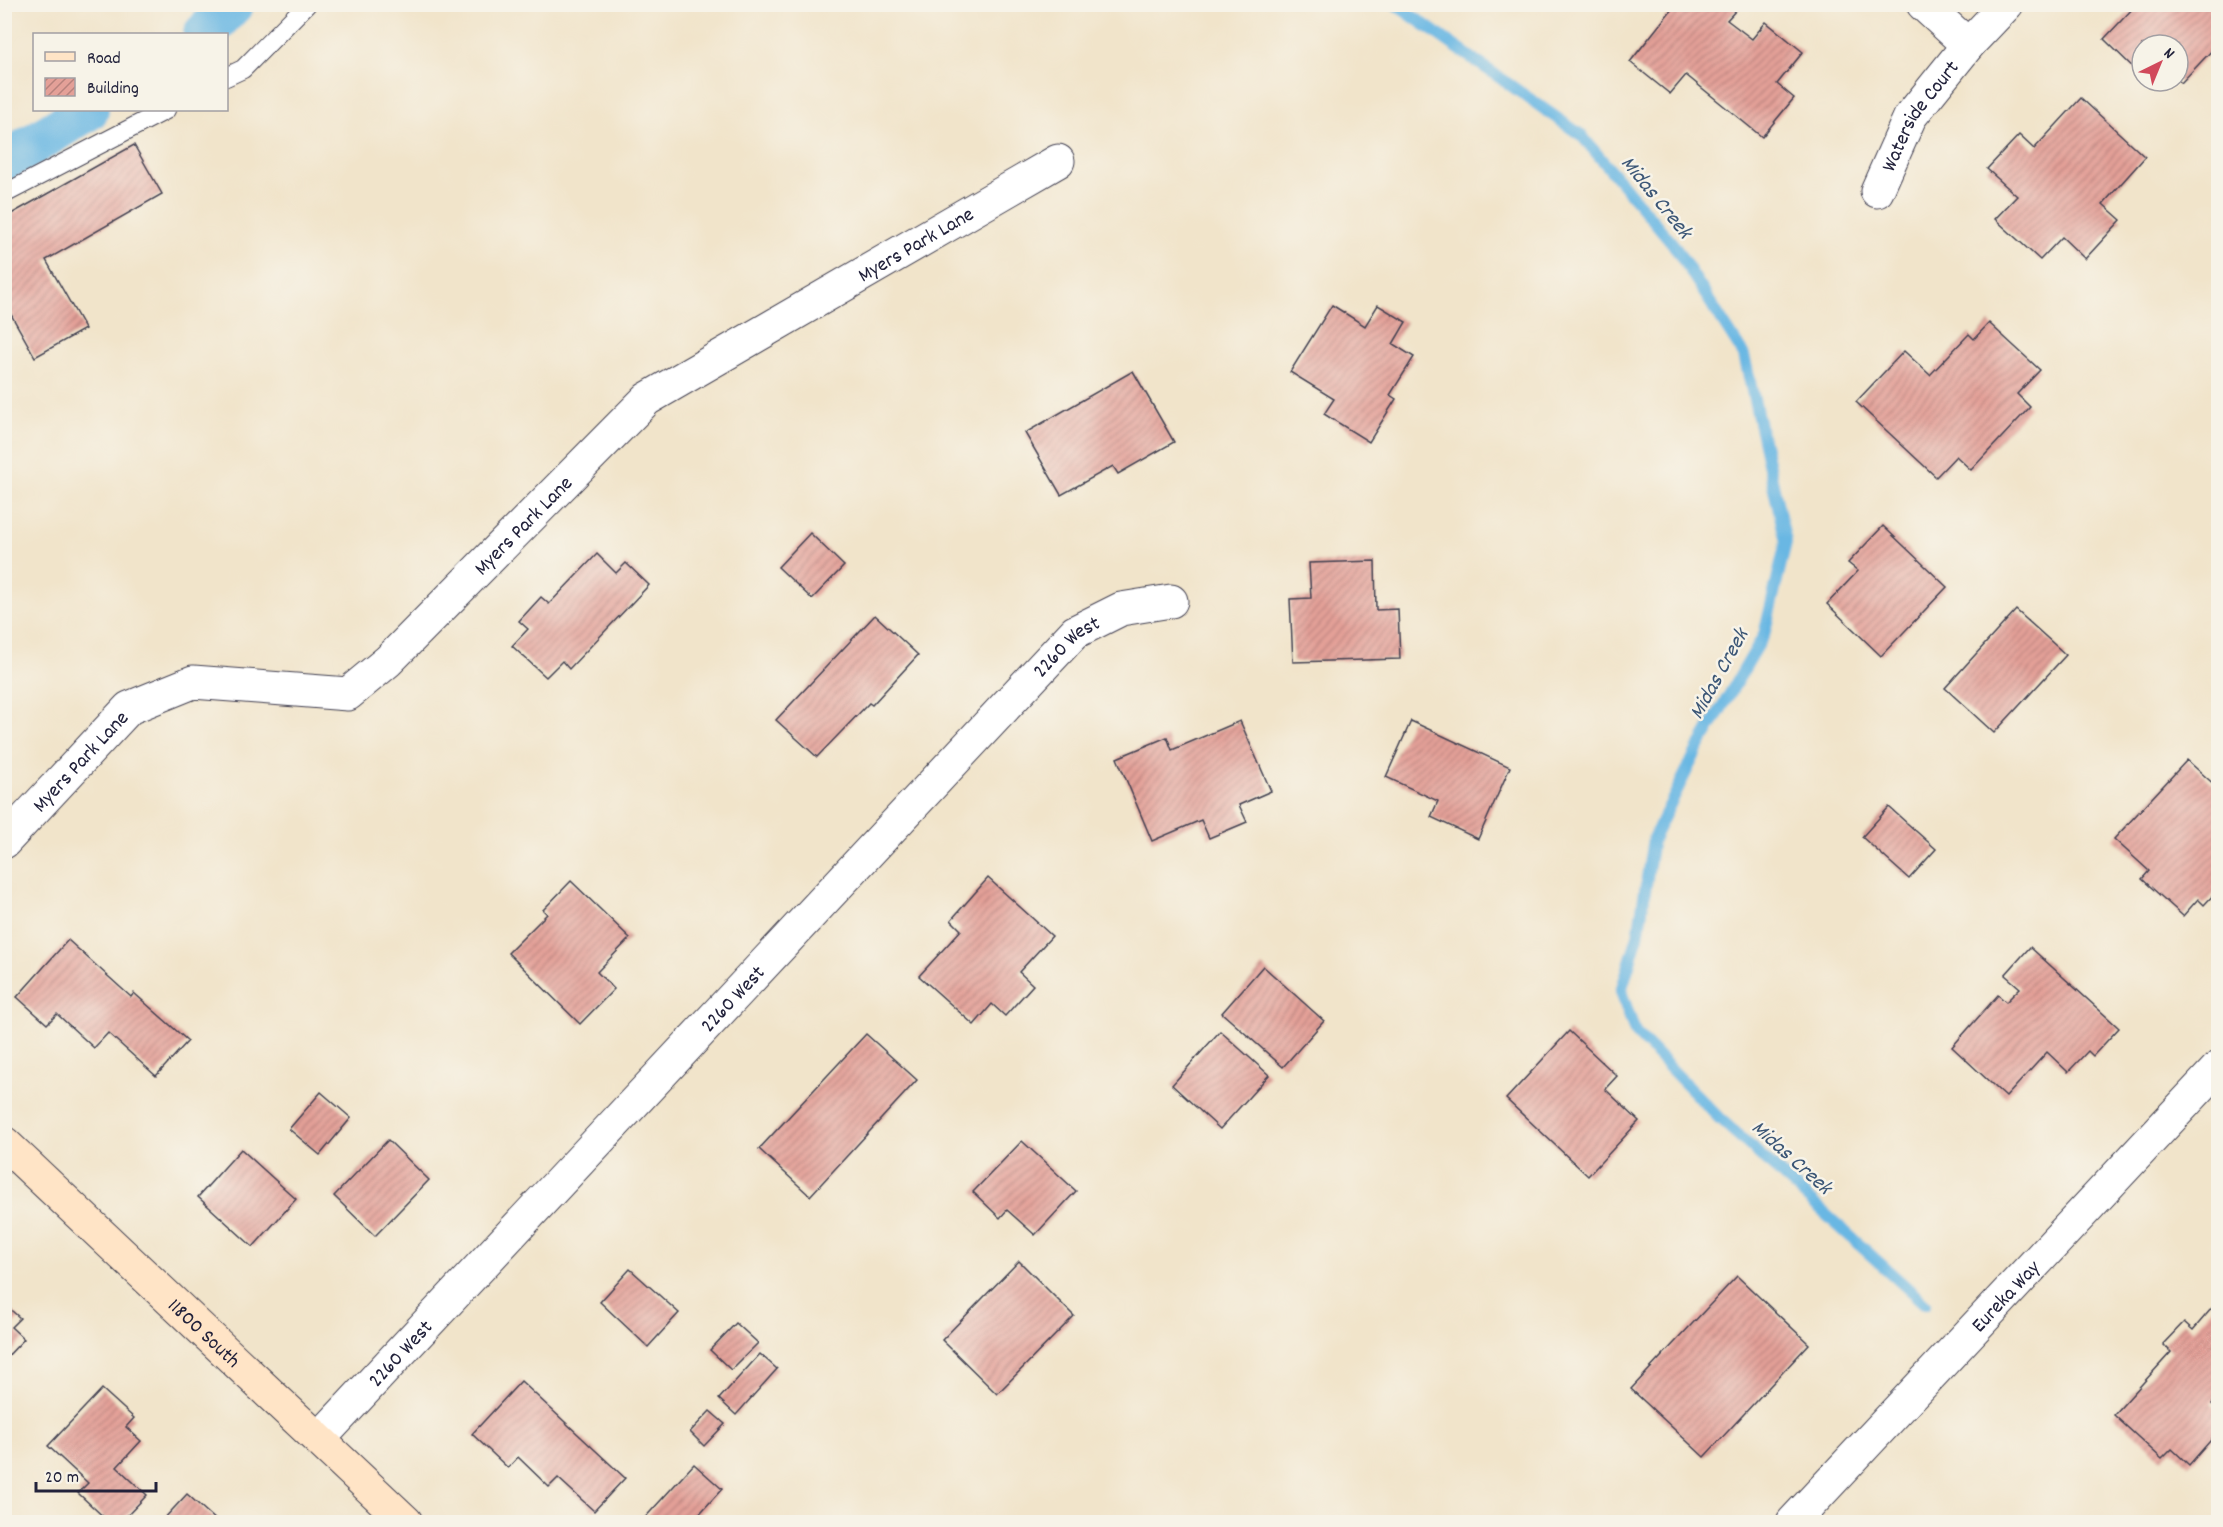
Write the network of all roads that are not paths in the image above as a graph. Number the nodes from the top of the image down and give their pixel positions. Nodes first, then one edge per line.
1 (307, 4) edge
2 (1923, 4) edge
3 (2007, 4) edge
4 (1968, 45) junction
5 (228, 76) edge
6 (163, 111) edge
7 (1058, 161) dead end
8 (1877, 191) dead end
9 (4, 194) edge
10 (1171, 601) dead end
11 (4, 842) edge
12 (2218, 1068) edge
13 (4, 1143) edge
14 (319, 1439) junction
15 (406, 1522) edge
16 (1793, 1522) edge

1 - 5 lane
2 - 4 street
3 - 4 street, Waterside Court
4 - 8 street, Waterside Court
6 - 9 lane
7 - 11 street, Myers Park Lane
10 - 14 street, 2260 West
12 - 16 street, Eureka Way
13 - 14 main road, 11800 South
14 - 15 main road, 11800 South

